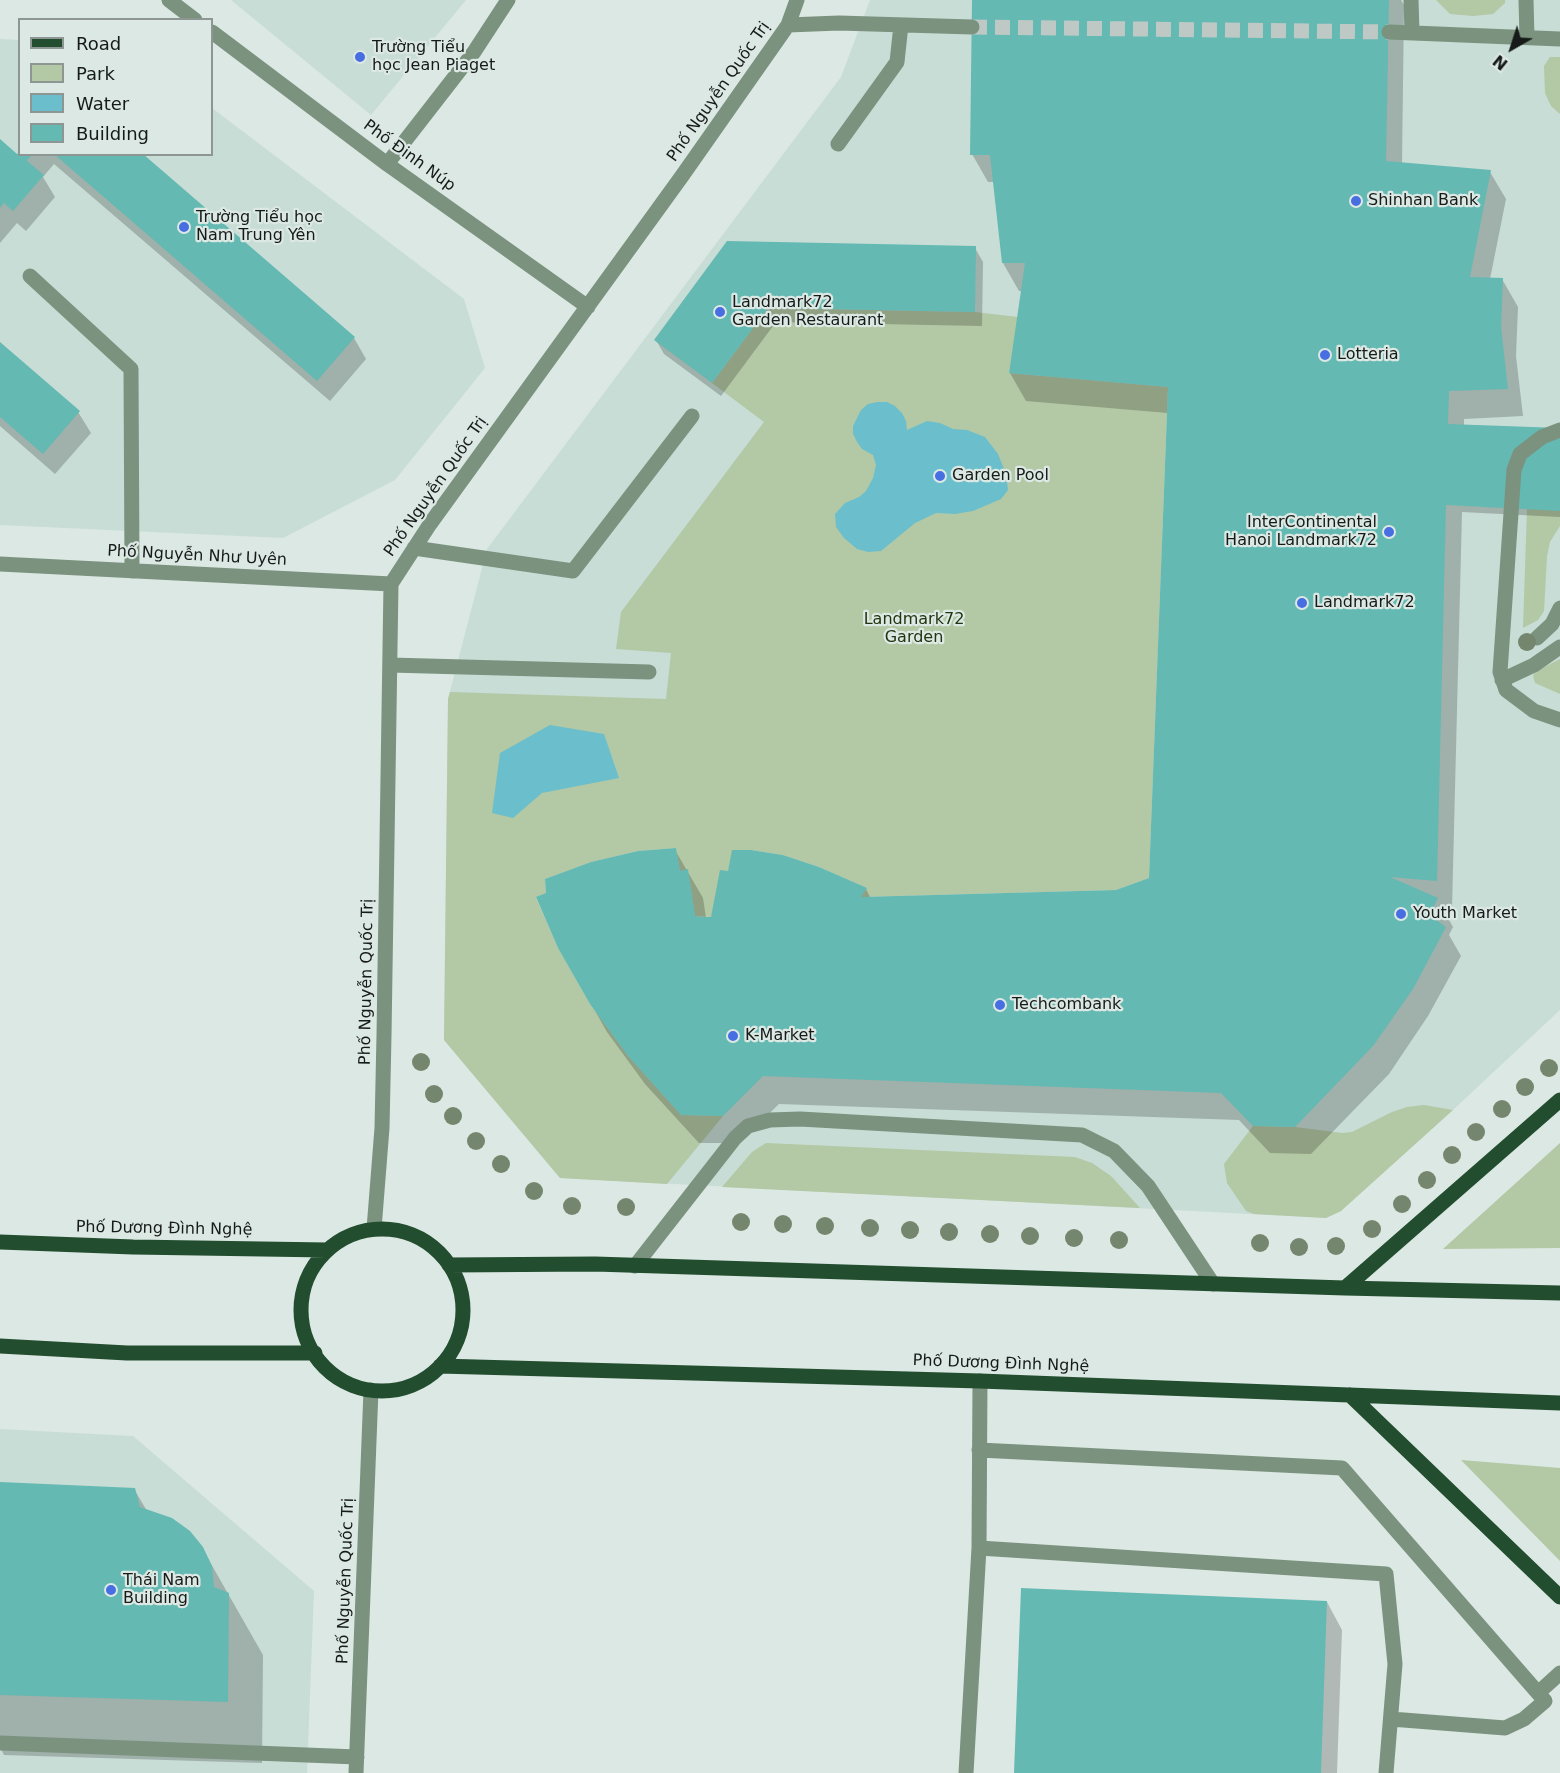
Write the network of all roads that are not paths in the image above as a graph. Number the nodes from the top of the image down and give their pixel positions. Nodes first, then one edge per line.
1 (169, 0) edge
2 (508, 0) edge
3 (797, 0) edge
4 (1411, 0) edge
5 (1526, 0) edge
6 (192, 18) edge
7 (788, 25) junction
8 (901, 25) junction
9 (972, 27) tunnel mouth
10 (1389, 32) tunnel mouth
11 (1412, 32) junction
12 (213, 33) edge
13 (1527, 37) junction
14 (1560, 39) edge
15 (838, 144) dead end
16 (387, 164) junction
17 (30, 276) dead end
18 (588, 307) junction
19 (692, 416) dead end
20 (1560, 430) edge
21 (414, 548) junction
22 (0, 564) edge
23 (132, 571) junction
24 (391, 584) junction
25 (1560, 608) edge
26 (1537, 638) dead end
27 (1560, 647) edge
28 (390, 665) junction
29 (649, 672) dead end
30 (1502, 680) junction
31 (1560, 720) edge
32 (1560, 1100) edge
33 (374, 1229) junction
34 (0, 1242) edge
35 (327, 1250) junction
36 (449, 1265) junction
37 (635, 1266) junction
38 (1213, 1284) junction
39 (1346, 1288) junction
40 (1560, 1293) edge
41 (0, 1346) edge
42 (315, 1353) junction
43 (440, 1366) junction
44 (980, 1381) junction
45 (371, 1390) junction
46 (1350, 1395) junction
47 (1560, 1403) edge
48 (979, 1450) junction
49 (979, 1548) junction
50 (1560, 1597) edge
51 (1560, 1673) edge
52 (1538, 1693) junction
53 (1391, 1719) junction
54 (0, 1743) edge
55 (357, 1756) junction
56 (356, 1773) edge
57 (966, 1773) edge
58 (1386, 1773) edge

1 - 6 street
2 - 16 street
3 - 7 street, Phố Nguyễn Quốc Trị
4 - 11 street
5 - 13 street
7 - 8 street
7 - 18 street, Phố Nguyễn Quốc Trị
8 - 9 street
8 - 15 street
10 - 11 street
11 - 13 street
12 - 16 street, Phố Đinh Núp
13 - 14 street
16 - 18 street, Phố Đinh Núp
17 - 23 street
18 - 21 street, Phố Nguyễn Quốc Trị
19 - 21 street
20 - 30 street
21 - 24 street, Phố Nguyễn Quốc Trị
22 - 23 street, Phố Nguyễn Như Uyên
23 - 24 street, Phố Nguyễn Như Uyên
24 - 28 street, Phố Nguyễn Quốc Trị
25 - 26 street
27 - 30 street
28 - 29 street
28 - 33 street, Phố Nguyễn Quốc Trị
30 - 31 street
32 - 39 main road
33 - 35 main road
33 - 36 main road
34 - 35 main road, Phố Dương Đình Nghệ
35 - 42 main road
36 - 37 main road
36 - 43 main road
37 - 38 main road
37 - 38 street
38 - 39 main road
39 - 40 main road
41 - 42 main road
42 - 45 main road
43 - 44 main road, Phố Dương Đình Nghệ
43 - 45 main road
44 - 46 main road, Phố Dương Đình Nghệ
44 - 48 street
45 - 55 street, Phố Nguyễn Quốc Trị
46 - 47 main road, Phố Dương Đình Nghệ
46 - 50 main road
48 - 49 street
48 - 52 street
49 - 53 street
49 - 57 street
51 - 52 street
52 - 53 street
53 - 58 street
54 - 55 street
55 - 56 street, Phố Nguyễn Quốc Trị

